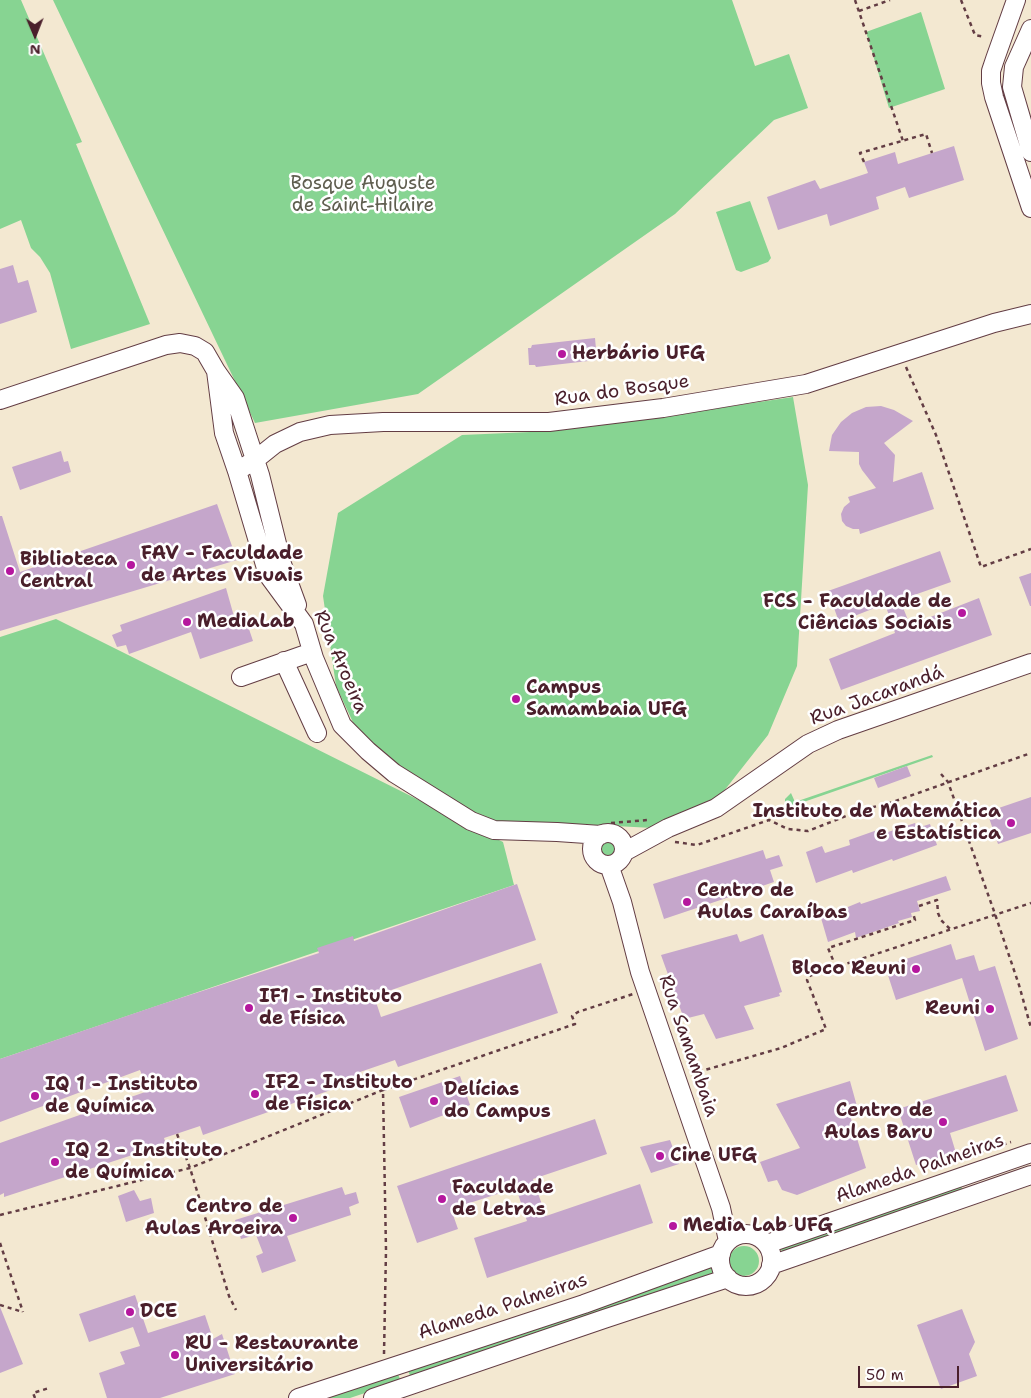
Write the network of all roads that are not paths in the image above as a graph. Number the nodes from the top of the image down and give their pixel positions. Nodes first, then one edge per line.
1 (1016, 0) edge
2 (1031, 29) edge
3 (1031, 152) edge
4 (1031, 208) edge
5 (1031, 306) edge
6 (1031, 314) edge
7 (994, 323) junction
8 (216, 371) junction
9 (0, 400) edge
10 (255, 460) junction
11 (237, 471) junction
12 (304, 624) junction
13 (312, 652) junction
14 (284, 662) junction
15 (1031, 663) edge
16 (241, 677) dead end
17 (318, 733) dead end
18 (604, 835) junction
19 (670, 835) junction
20 (624, 852) junction
21 (609, 865) junction
22 (1031, 1153) edge
23 (1031, 1175) edge
24 (767, 1244) junction
25 (724, 1247) junction
26 (771, 1265) junction
27 (728, 1278) junction
28 (298, 1398) edge
29 (373, 1398) edge

1 - 4 street
2 - 3 street
5 - 7 street, Rua do Bosque
6 - 7 street, Rua do Bosque
7 - 10 street, Rua do Bosque
8 - 9 street, Rua Aroeira
8 - 10 street
8 - 11 street, Rua Aroeira
10 - 11 street
10 - 12 street
11 - 12 street, Rua Aroeira
12 - 13 street, Rua Aroeira
13 - 14 street
13 - 18 street, Rua Aroeira
14 - 16 street
14 - 17 street
15 - 19 street, Rua Jacarandá
18 - 19 street
18 - 20 street
18 - 21 street
19 - 20 street
20 - 21 street
21 - 25 street, Rua Samambaia
22 - 24 street, Alameda Palmeiras
23 - 26 street
24 - 25 street
24 - 26 street
25 - 27 street
25 - 28 street, Alameda Palmeiras
26 - 27 street
27 - 29 street

